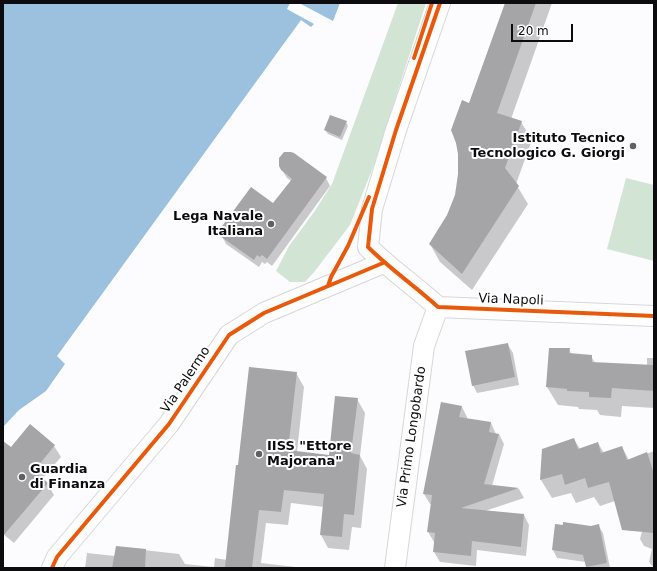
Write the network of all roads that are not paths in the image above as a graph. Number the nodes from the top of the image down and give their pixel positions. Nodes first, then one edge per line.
1 (440, 3) edge
2 (384, 263) junction
3 (438, 307) junction
4 (654, 316) edge
5 (52, 568) edge
6 (395, 568) edge

1 - 2 street
2 - 3 street
2 - 5 street, Via Palermo
3 - 4 street, Via Napoli
3 - 6 street, Via Primo Longobardo

